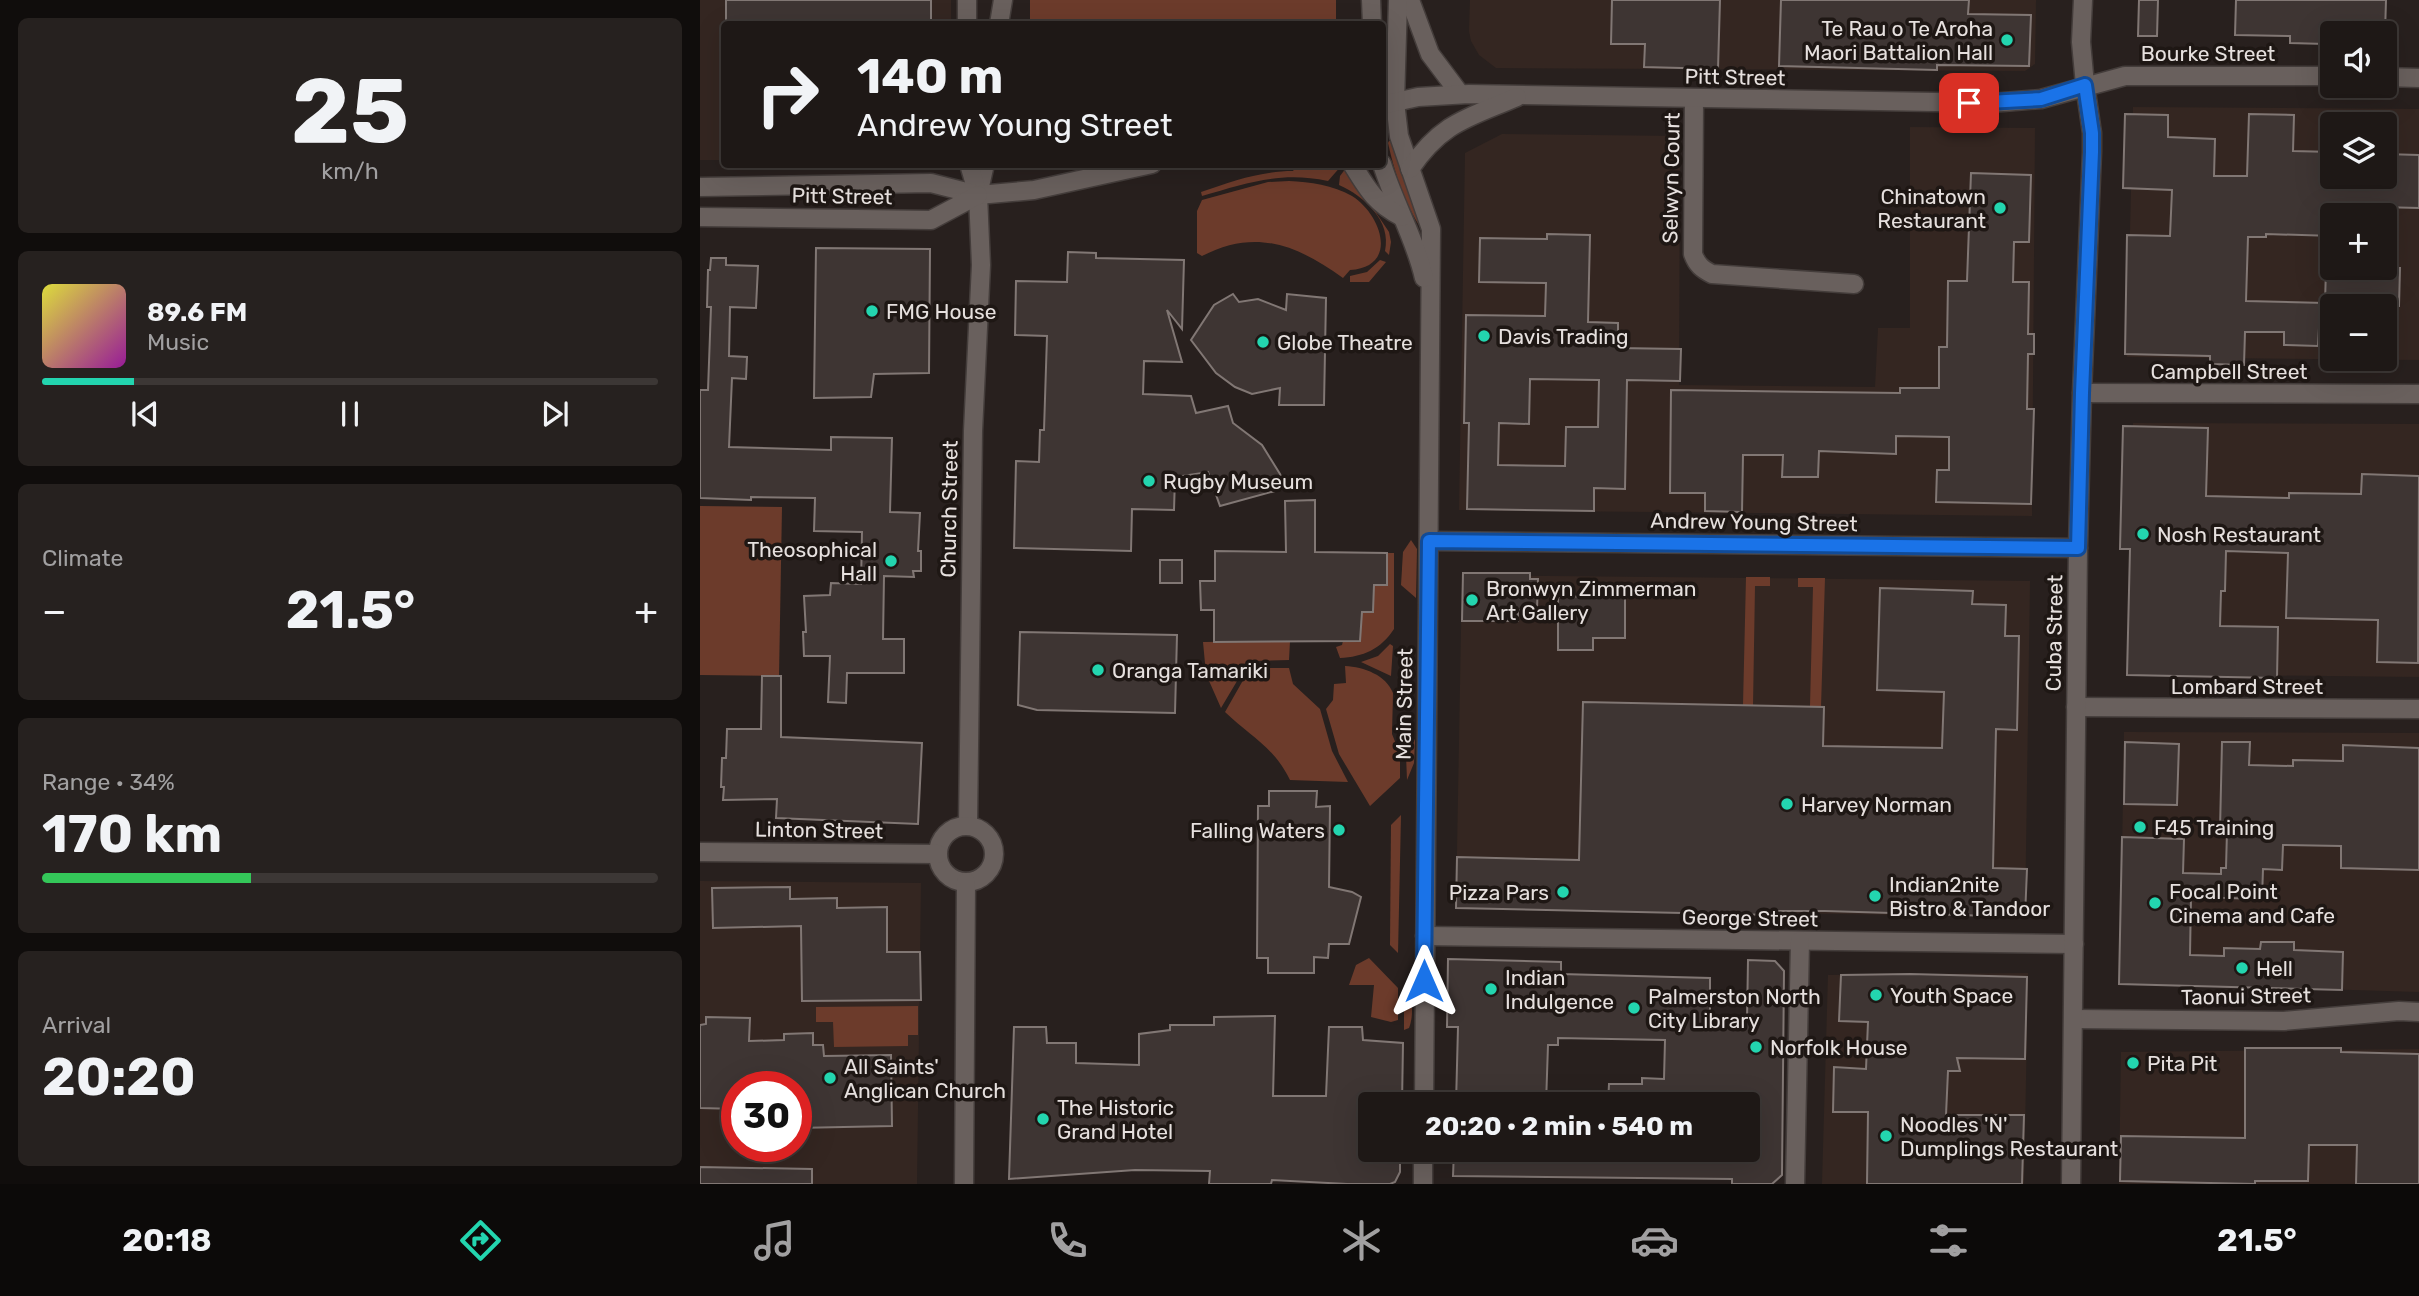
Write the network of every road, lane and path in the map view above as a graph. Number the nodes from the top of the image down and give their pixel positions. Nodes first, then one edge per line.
1 (967, 0) edge
2 (1003, 0) edge
3 (1398, 0) edge
4 (1410, 0) edge
5 (2083, 0) edge
6 (1371, 2) edge
7 (967, 21) edge
8 (1000, 21) edge
9 (1363, 21) edge
10 (1372, 21) edge
11 (2320, 76) edge
12 (2397, 77) edge
13 (2419, 78) edge
14 (2085, 85) junction
15 (1460, 94) junction
16 (1523, 94) junction
17 (1695, 99) junction
18 (1389, 104) edge
19 (970, 168) edge
20 (984, 168) edge
21 (1134, 168) edge
22 (1354, 168) edge
23 (1383, 168) edge
24 (1410, 169) junction
25 (700, 187) edge
26 (978, 195) junction
27 (700, 217) edge
28 (1402, 217) junction
29 (1854, 284) dead end
30 (1431, 305) junction
31 (2082, 393) junction
32 (2419, 394) edge
33 (1429, 541) junction
34 (2078, 548) junction
35 (2076, 707) junction
36 (2419, 709) edge
37 (968, 825) junction
38 (700, 852) edge
39 (938, 854) junction
40 (966, 882) junction
41 (1425, 936) junction
42 (1800, 941) junction
43 (2074, 944) junction
44 (2419, 1012) edge
45 (2074, 1019) junction
46 (1424, 1092) edge
47 (1423, 1162) edge
48 (964, 1184) edge
49 (1423, 1184) edge
50 (1795, 1184) edge
51 (2071, 1184) edge

1 - 7 street
2 - 8 street
3 - 18 street, Main Street
4 - 15 street
5 - 14 street, Cuba Street
6 - 9 street
6 - 10 street
11 - 14 street, Bourke Street
12 - 13 street
14 - 17 street, Pitt Street
14 - 31 street, Cuba Street
15 - 16 street, Pitt Street
15 - 18 street, Pitt Street
16 - 17 street, Pitt Street
16 - 24 street
17 - 29 street, Selwyn Court
18 - 24 street, Main Street
19 - 26 street, Church Street
20 - 26 street, Church Street
21 - 26 street, Pitt Street
22 - 28 street
23 - 28 street, Main Street
24 - 30 street, Main Street
25 - 26 street, Pitt Street
26 - 27 street, Pitt Street
26 - 37 street, Church Street
28 - 30 street, Main Street
30 - 33 street, Main Street
31 - 32 street, Campbell Street
31 - 34 street, Cuba Street
33 - 34 street, Andrew Young Street
33 - 41 street, Main Street
34 - 35 street, Cuba Street
35 - 36 street, Lombard Street
35 - 43 street, Cuba Street
37 - 39 street
37 - 40 street
38 - 39 street, Linton Street
39 - 40 street
40 - 48 street
41 - 42 street, George Street
41 - 46 street, Main Street
42 - 43 street, George Street
42 - 50 street
43 - 45 street, Cuba Street
44 - 45 street, Taonui Street
45 - 51 street, Cuba Street
47 - 49 street

